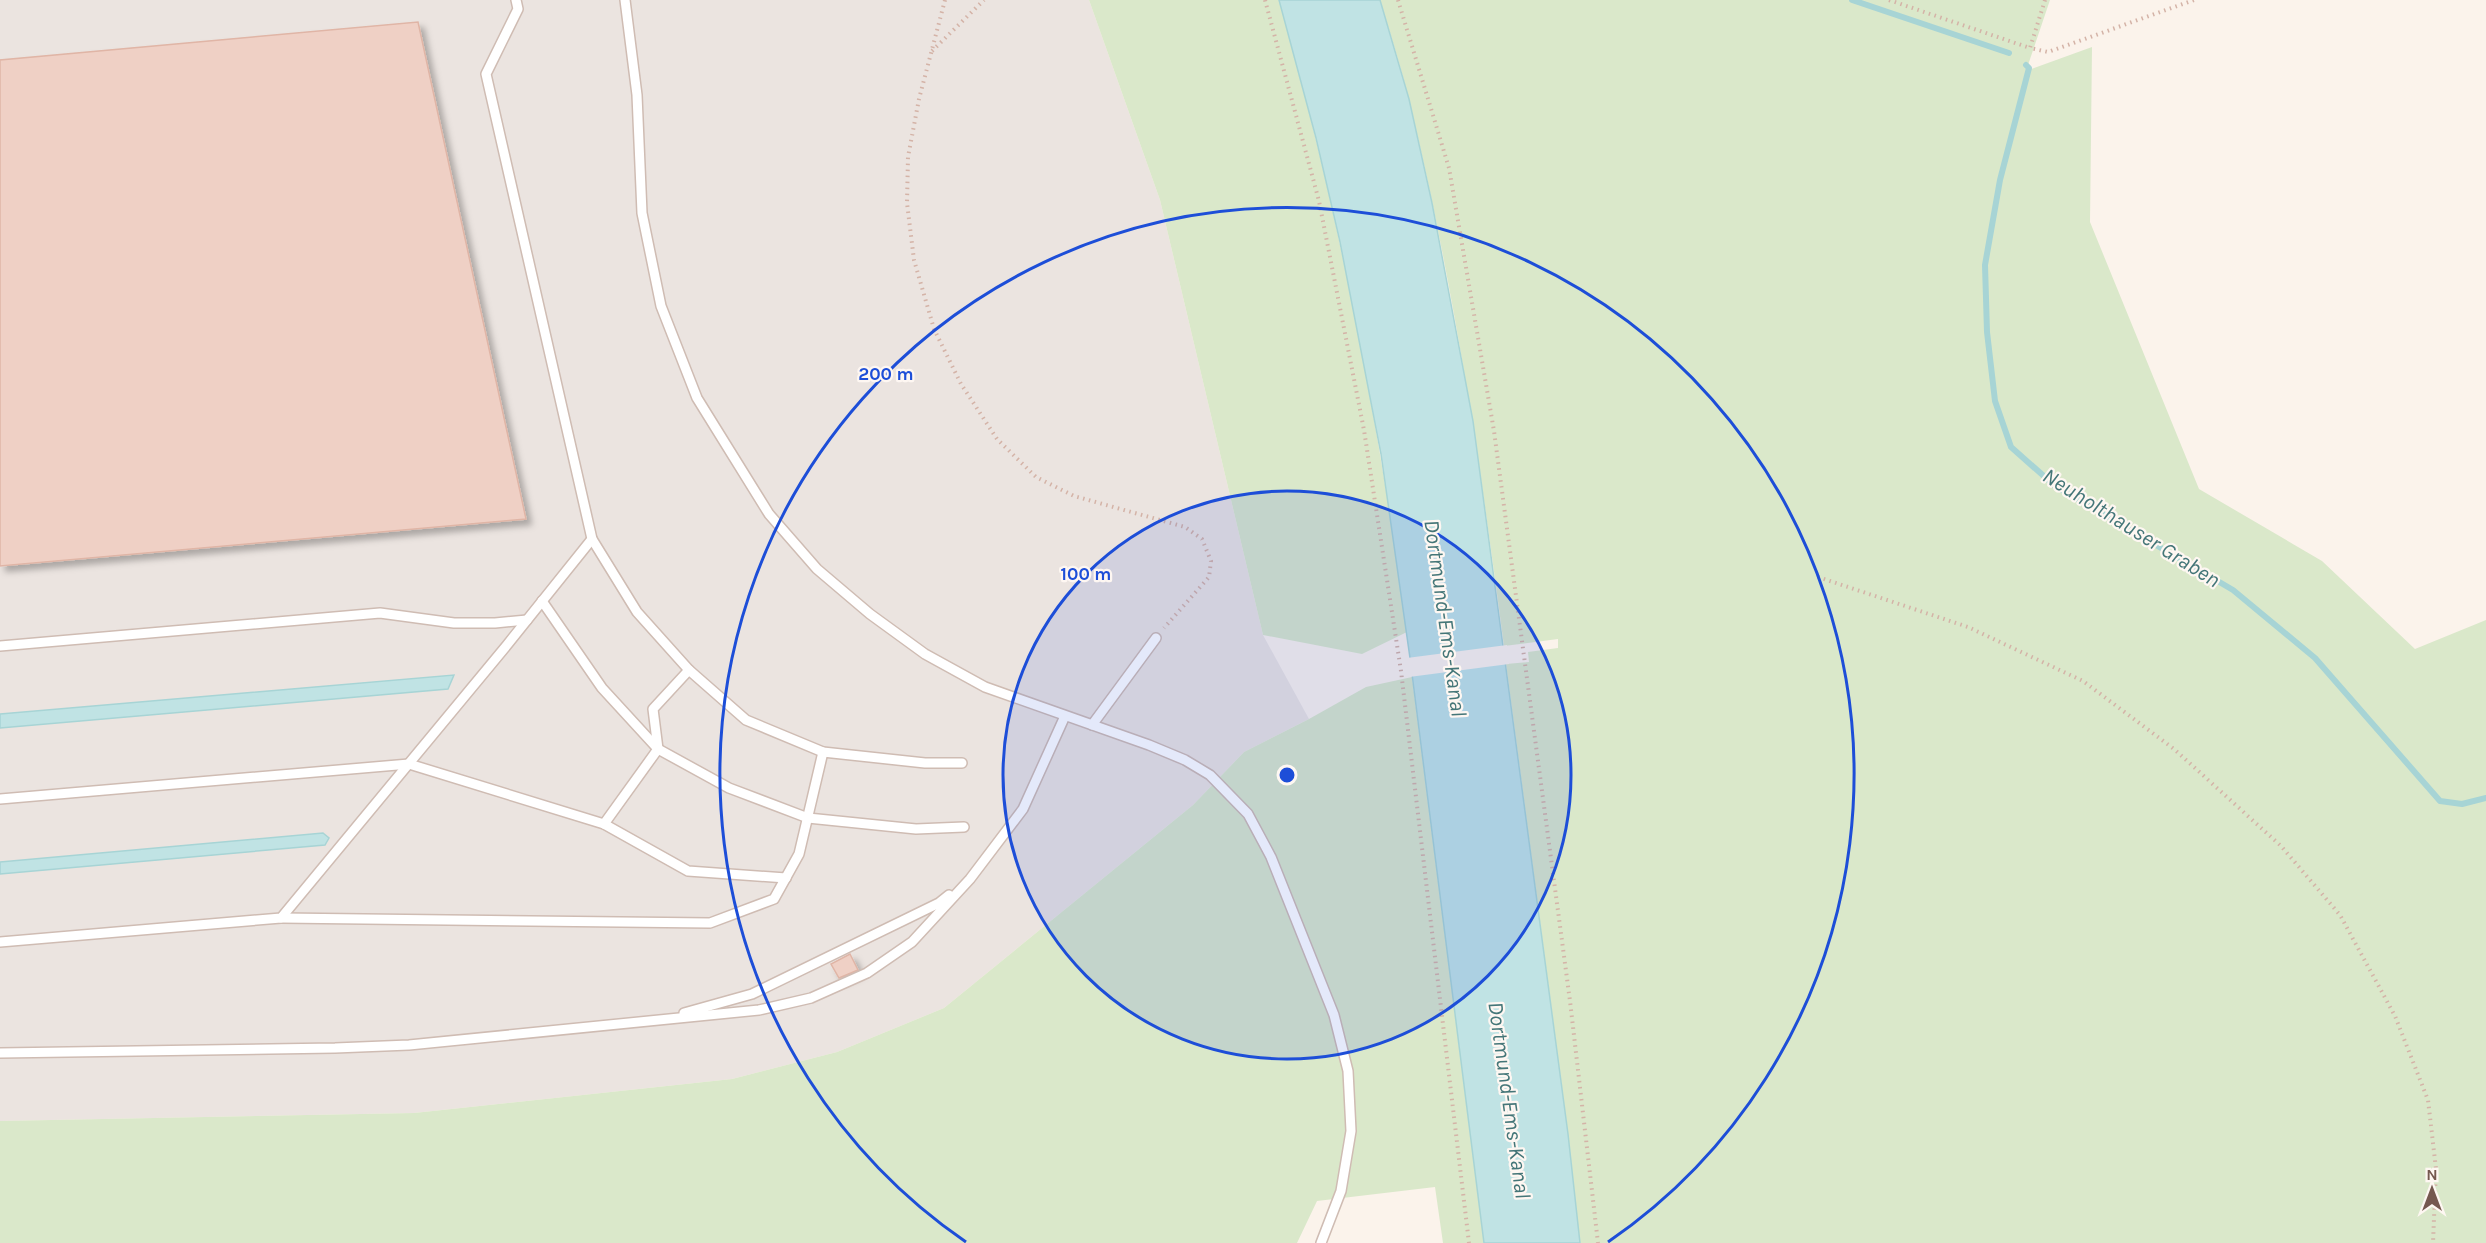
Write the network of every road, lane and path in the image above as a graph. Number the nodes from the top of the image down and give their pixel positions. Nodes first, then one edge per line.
1 (516, 0) edge
2 (625, 0) edge
3 (945, 0) edge
4 (984, 0) edge
5 (1265, 0) edge
6 (1398, 0) edge
7 (1889, 0) edge
8 (2045, 0) edge
9 (2194, 0) edge
10 (2030, 48) junction
11 (932, 52) junction
12 (592, 539) junction
13 (1818, 577) dead end
14 (542, 601) junction
15 (527, 620) junction
16 (1156, 638) joint
17 (0, 646) edge
18 (689, 670) junction
19 (1065, 716) junction
20 (1092, 725) junction
21 (658, 749) junction
22 (823, 752) junction
23 (962, 763) dead end
24 (409, 764) junction
25 (0, 799) edge
26 (808, 818) junction
27 (604, 824) junction
28 (964, 827) dead end
29 (786, 878) junction
30 (970, 879) junction
31 (280, 918) junction
32 (0, 942) edge
33 (659, 1020) junction
34 (0, 1053) edge
35 (1321, 1243) edge
36 (1469, 1243) edge
37 (1598, 1243) edge
38 (2433, 1243) edge

1 - 12 lane
2 - 19 lane
3 - 11 path
4 - 11 path
5 - 36 path
6 - 37 path
7 - 10 path
8 - 10 path
9 - 10 path
11 - 16 path
12 - 14 lane
12 - 18 lane
13 - 38 path
14 - 15 lane
14 - 21 lane
15 - 17 lane
15 - 24 lane
16 - 20 lane
18 - 21 lane
18 - 22 lane
19 - 20 lane
19 - 30 lane
20 - 35 lane
21 - 26 lane
21 - 27 lane
22 - 23 lane
22 - 26 lane
24 - 25 lane
24 - 27 lane
24 - 31 lane
26 - 28 lane
26 - 29 lane
27 - 29 lane
29 - 31 lane
30 - 33 lane
30 - 33 lane
31 - 32 lane
33 - 34 lane

